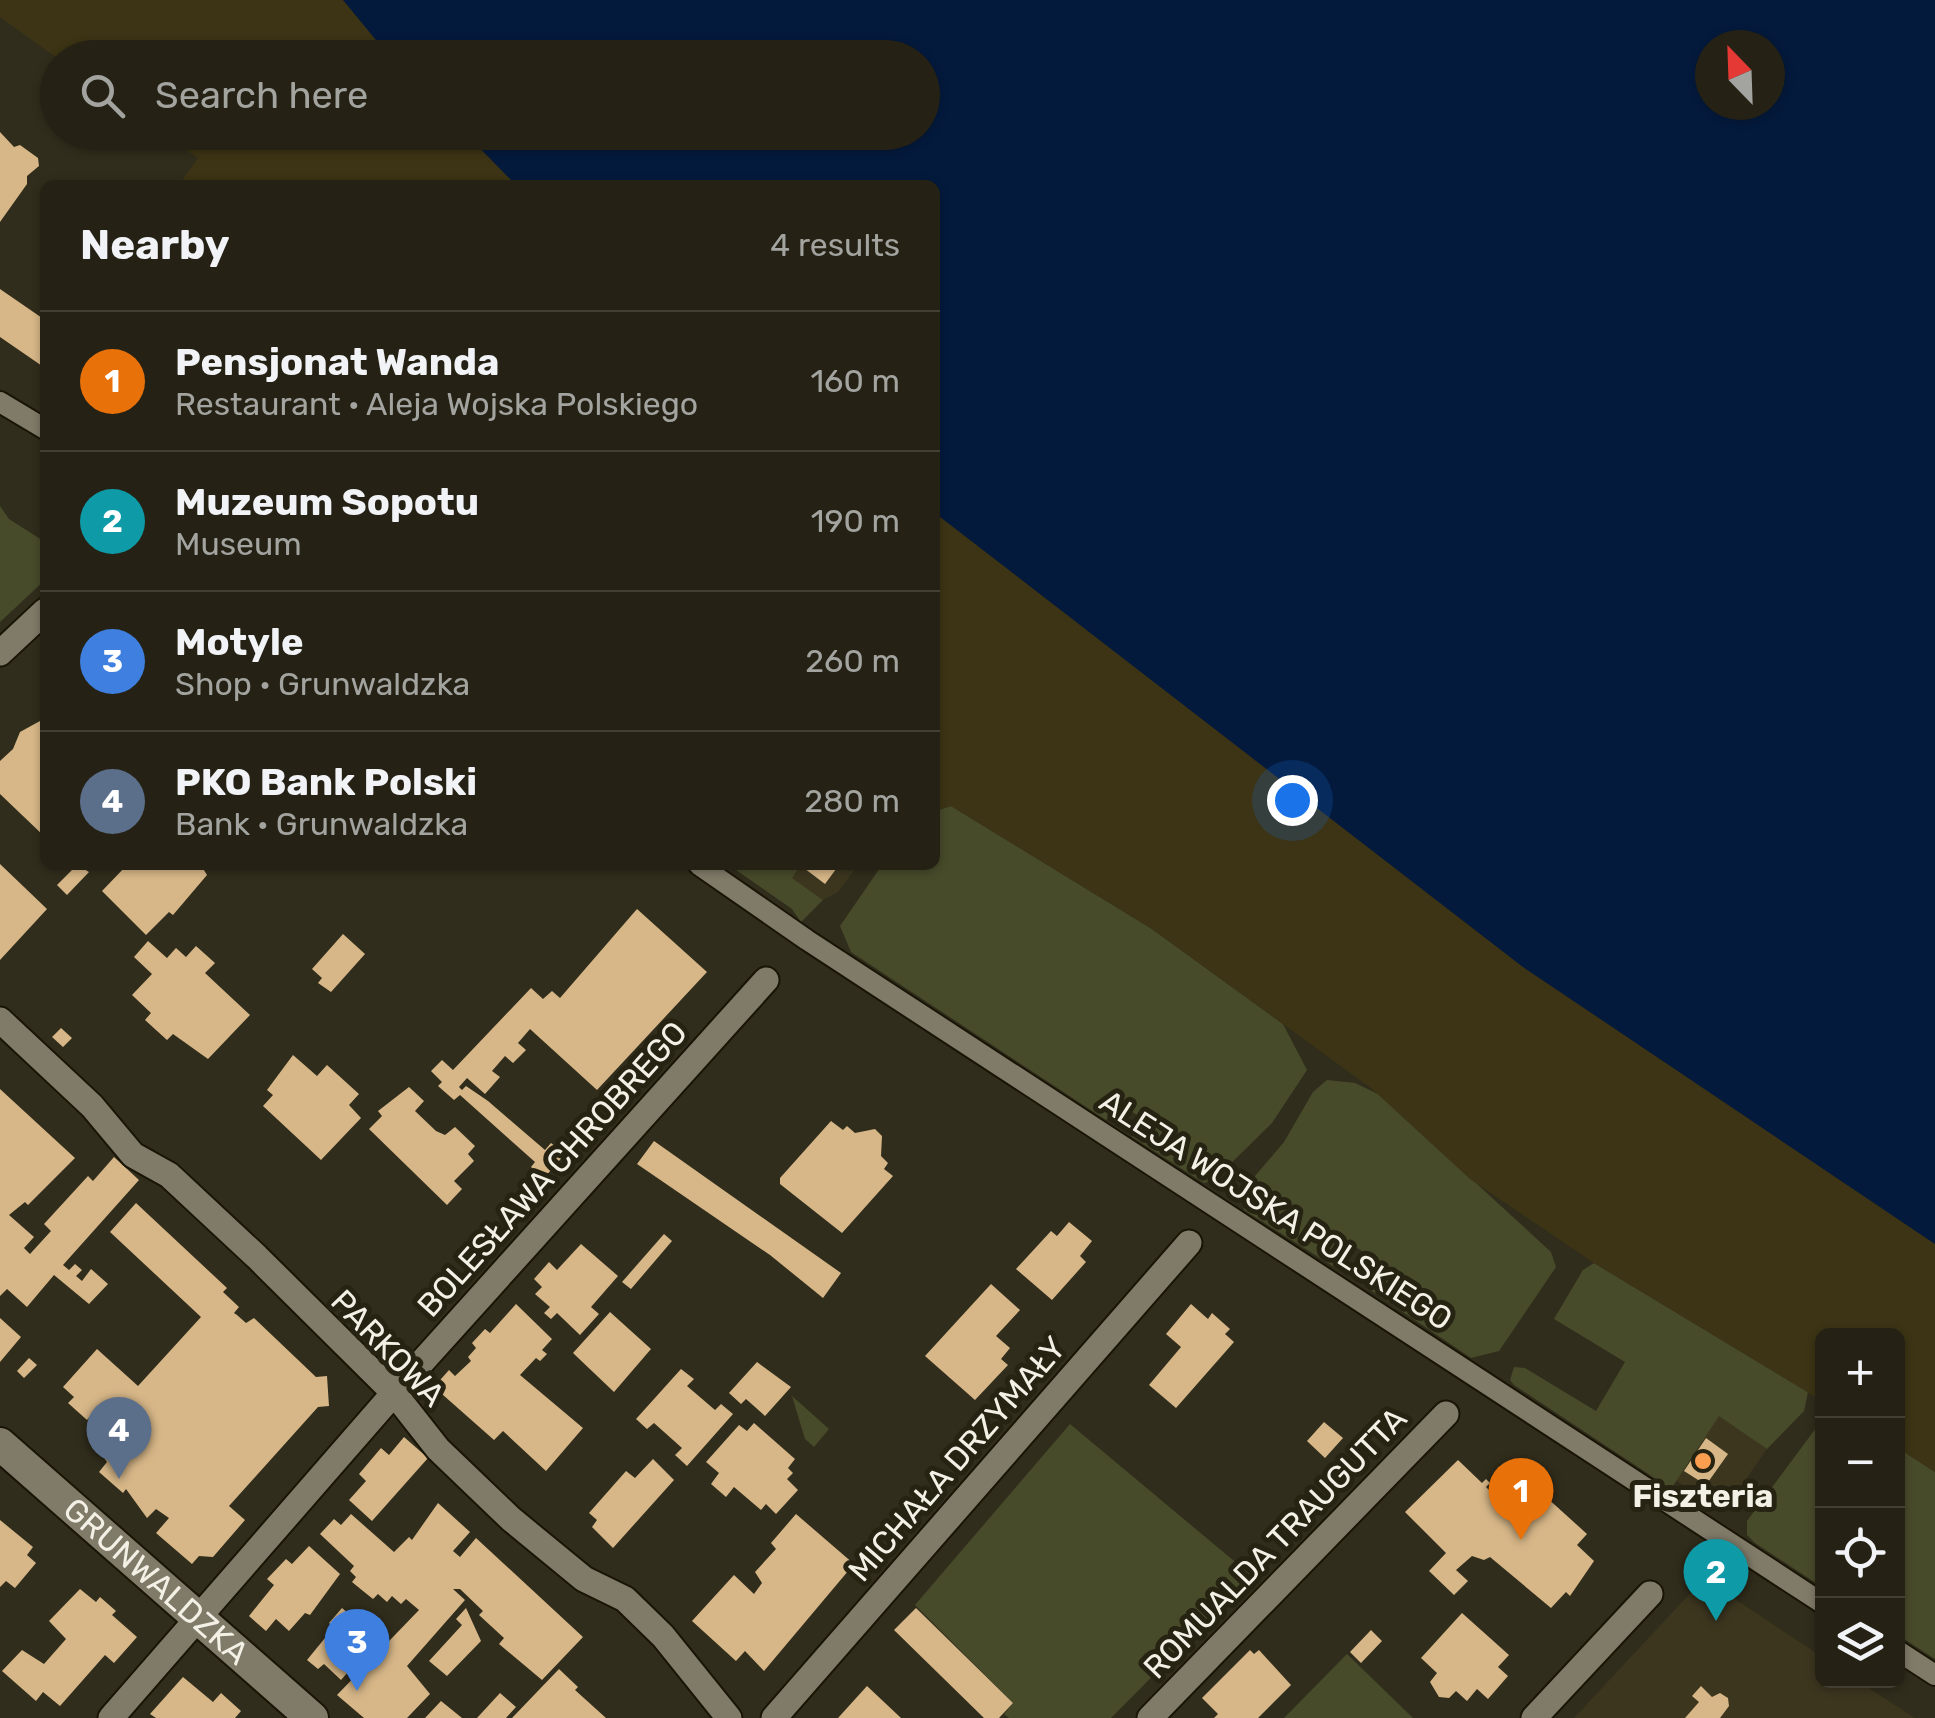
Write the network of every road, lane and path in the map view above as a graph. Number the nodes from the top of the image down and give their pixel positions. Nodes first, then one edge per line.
1 (0, 402) edge
2 (40, 426) edge
3 (40, 626) edge
4 (0, 653) edge
5 (707, 870) edge
6 (766, 980) dead end
7 (0, 1020) edge
8 (1189, 1242) dead end
9 (394, 1393) junction
10 (1446, 1414) dead end
11 (0, 1444) edge
12 (1650, 1594) dead end
13 (1815, 1598) edge
14 (200, 1621) junction
15 (1905, 1656) edge
16 (1935, 1675) edge
17 (112, 1718) edge
18 (312, 1718) edge
19 (729, 1718) edge
20 (774, 1718) edge
21 (1150, 1718) edge
22 (1534, 1718) edge

1 - 2 street
3 - 4 street
5 - 13 street, ALEJA WOJSKA POLSKIEGO
6 - 9 street, BOLESŁAWA CHROBREGO
7 - 9 street, PARKOWA
8 - 20 street, MICHAŁA DRZYMAŁY
9 - 14 street, BOLESŁAWA CHROBREGO
9 - 19 street, PARKOWA
10 - 21 street, ROMUALDA TRAUGUTTA
11 - 14 street, GRUNWALDZKA
12 - 22 street
14 - 17 street, BOLESŁAWA CHROBREGO
14 - 18 street, GRUNWALDZKA
15 - 16 street

